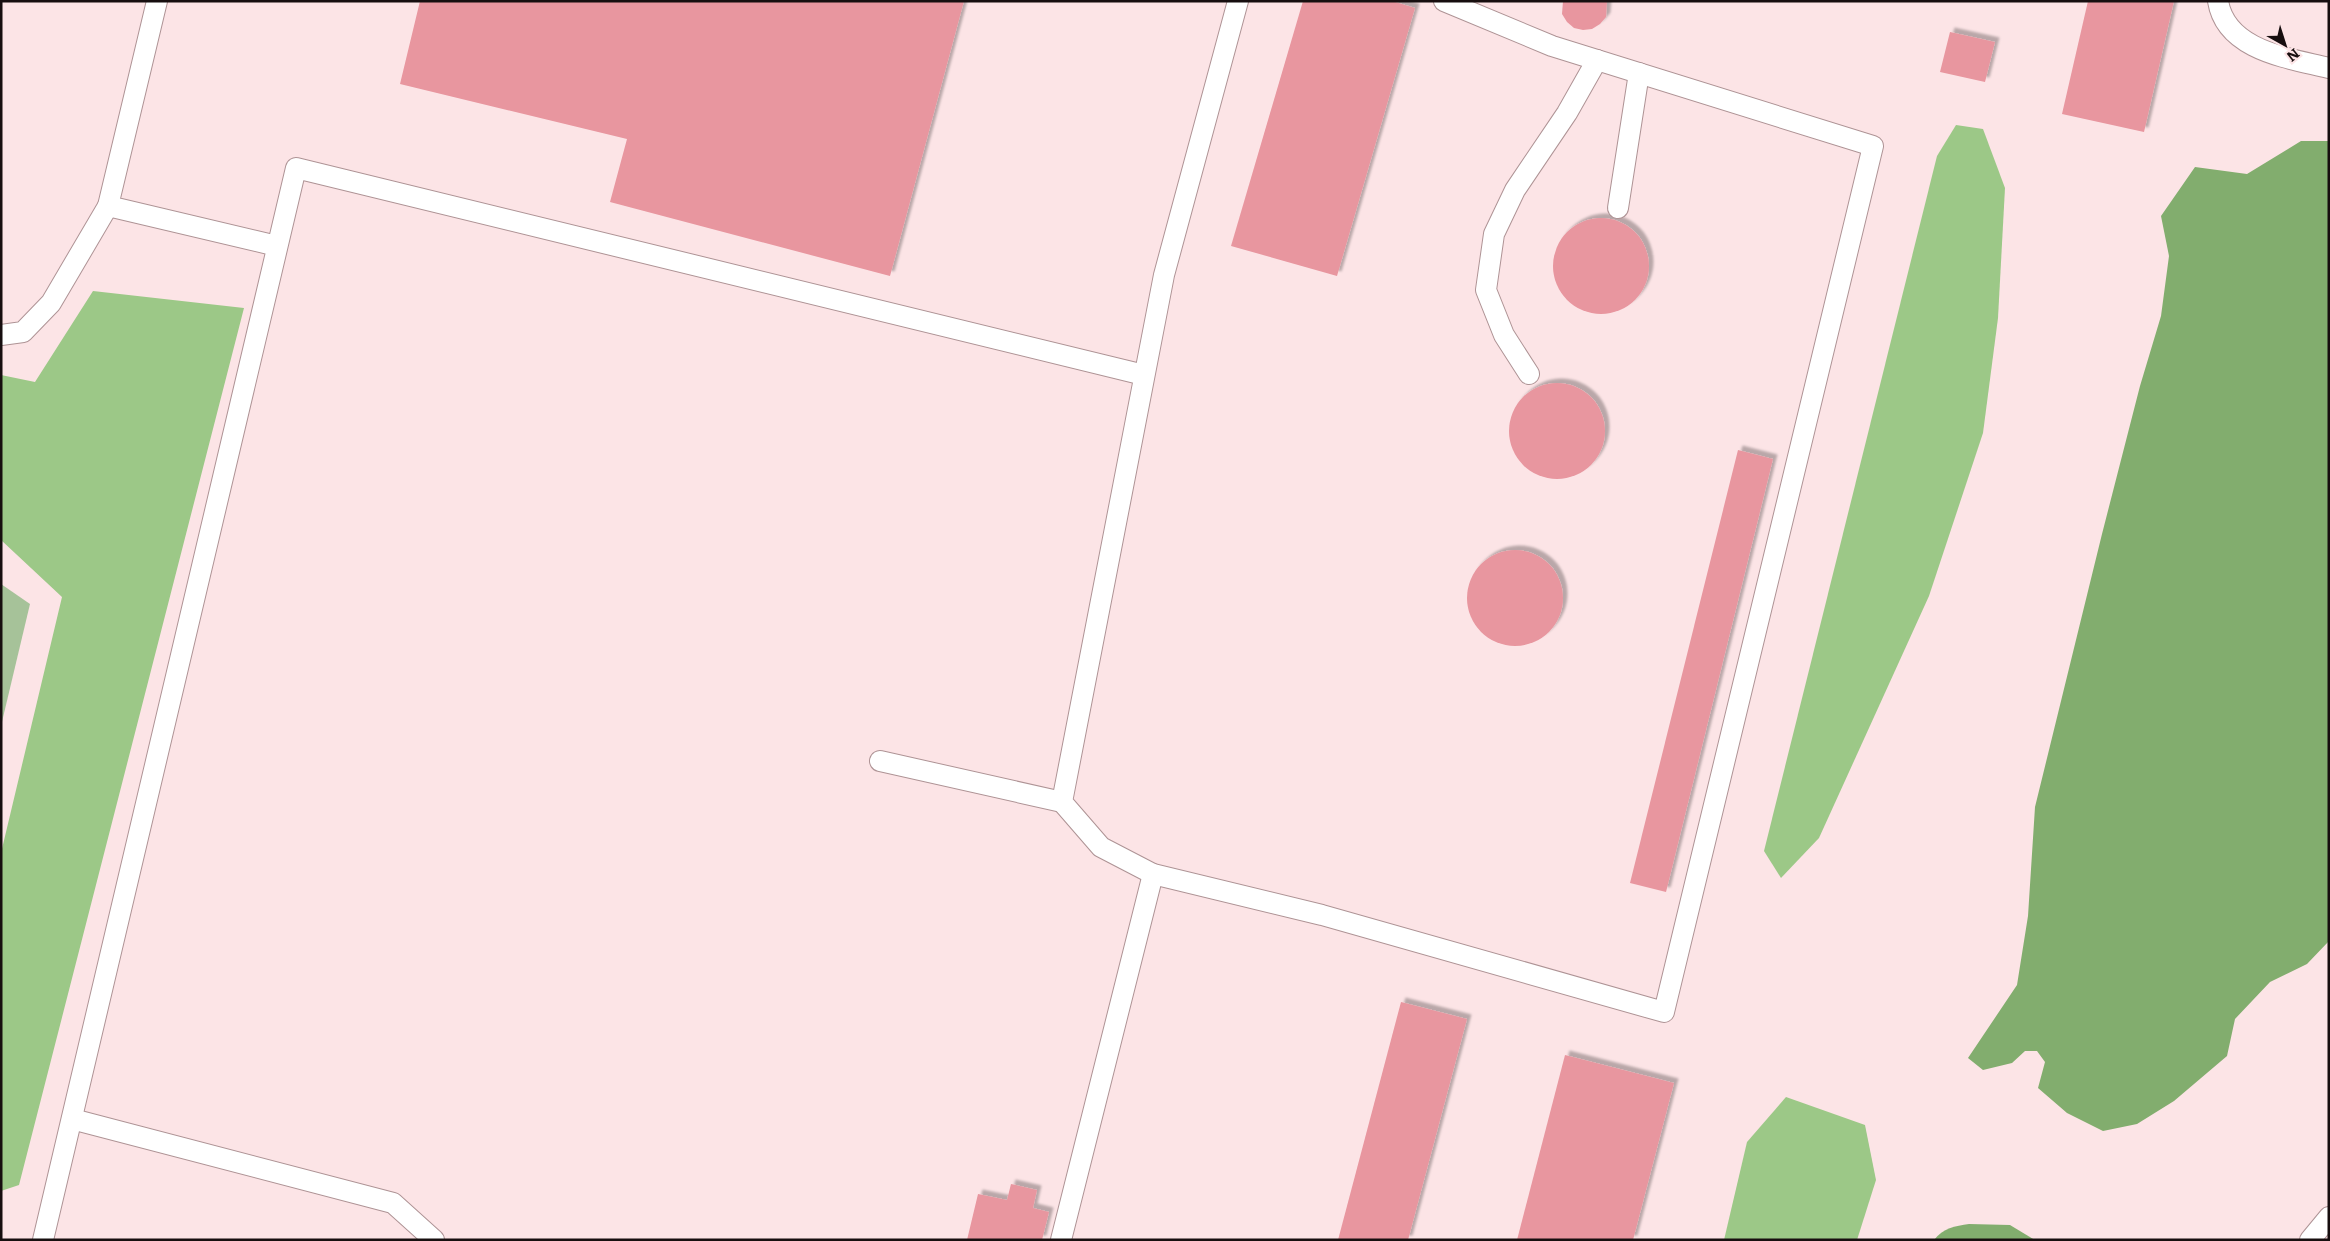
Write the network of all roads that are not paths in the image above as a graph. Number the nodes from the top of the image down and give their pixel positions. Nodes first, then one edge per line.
1 (157, 1) edge
2 (1238, 1) edge
3 (1444, 1) edge
4 (2218, 1) edge
5 (1597, 60) junction
6 (2329, 68) edge
7 (1639, 73) junction
8 (108, 206) junction
9 (1618, 208) dead end
10 (277, 246) junction
11 (1, 335) edge
12 (1529, 374) dead end
13 (1144, 375) junction
14 (880, 761) dead end
15 (1062, 802) junction
16 (1153, 874) junction
17 (72, 1119) junction
18 (2329, 1217) edge
19 (43, 1240) edge
20 (434, 1240) edge
21 (1061, 1240) edge
22 (2310, 1240) edge

1 - 8 lane
2 - 13 lane
3 - 5 lane
4 - 6 lane
5 - 7 lane
5 - 12 lane
7 - 9 lane
7 - 16 lane
8 - 10 lane
8 - 11 lane
10 - 13 lane
10 - 17 lane
13 - 15 lane
14 - 15 lane
15 - 16 lane
16 - 21 lane
17 - 19 lane
17 - 20 lane
18 - 22 lane

